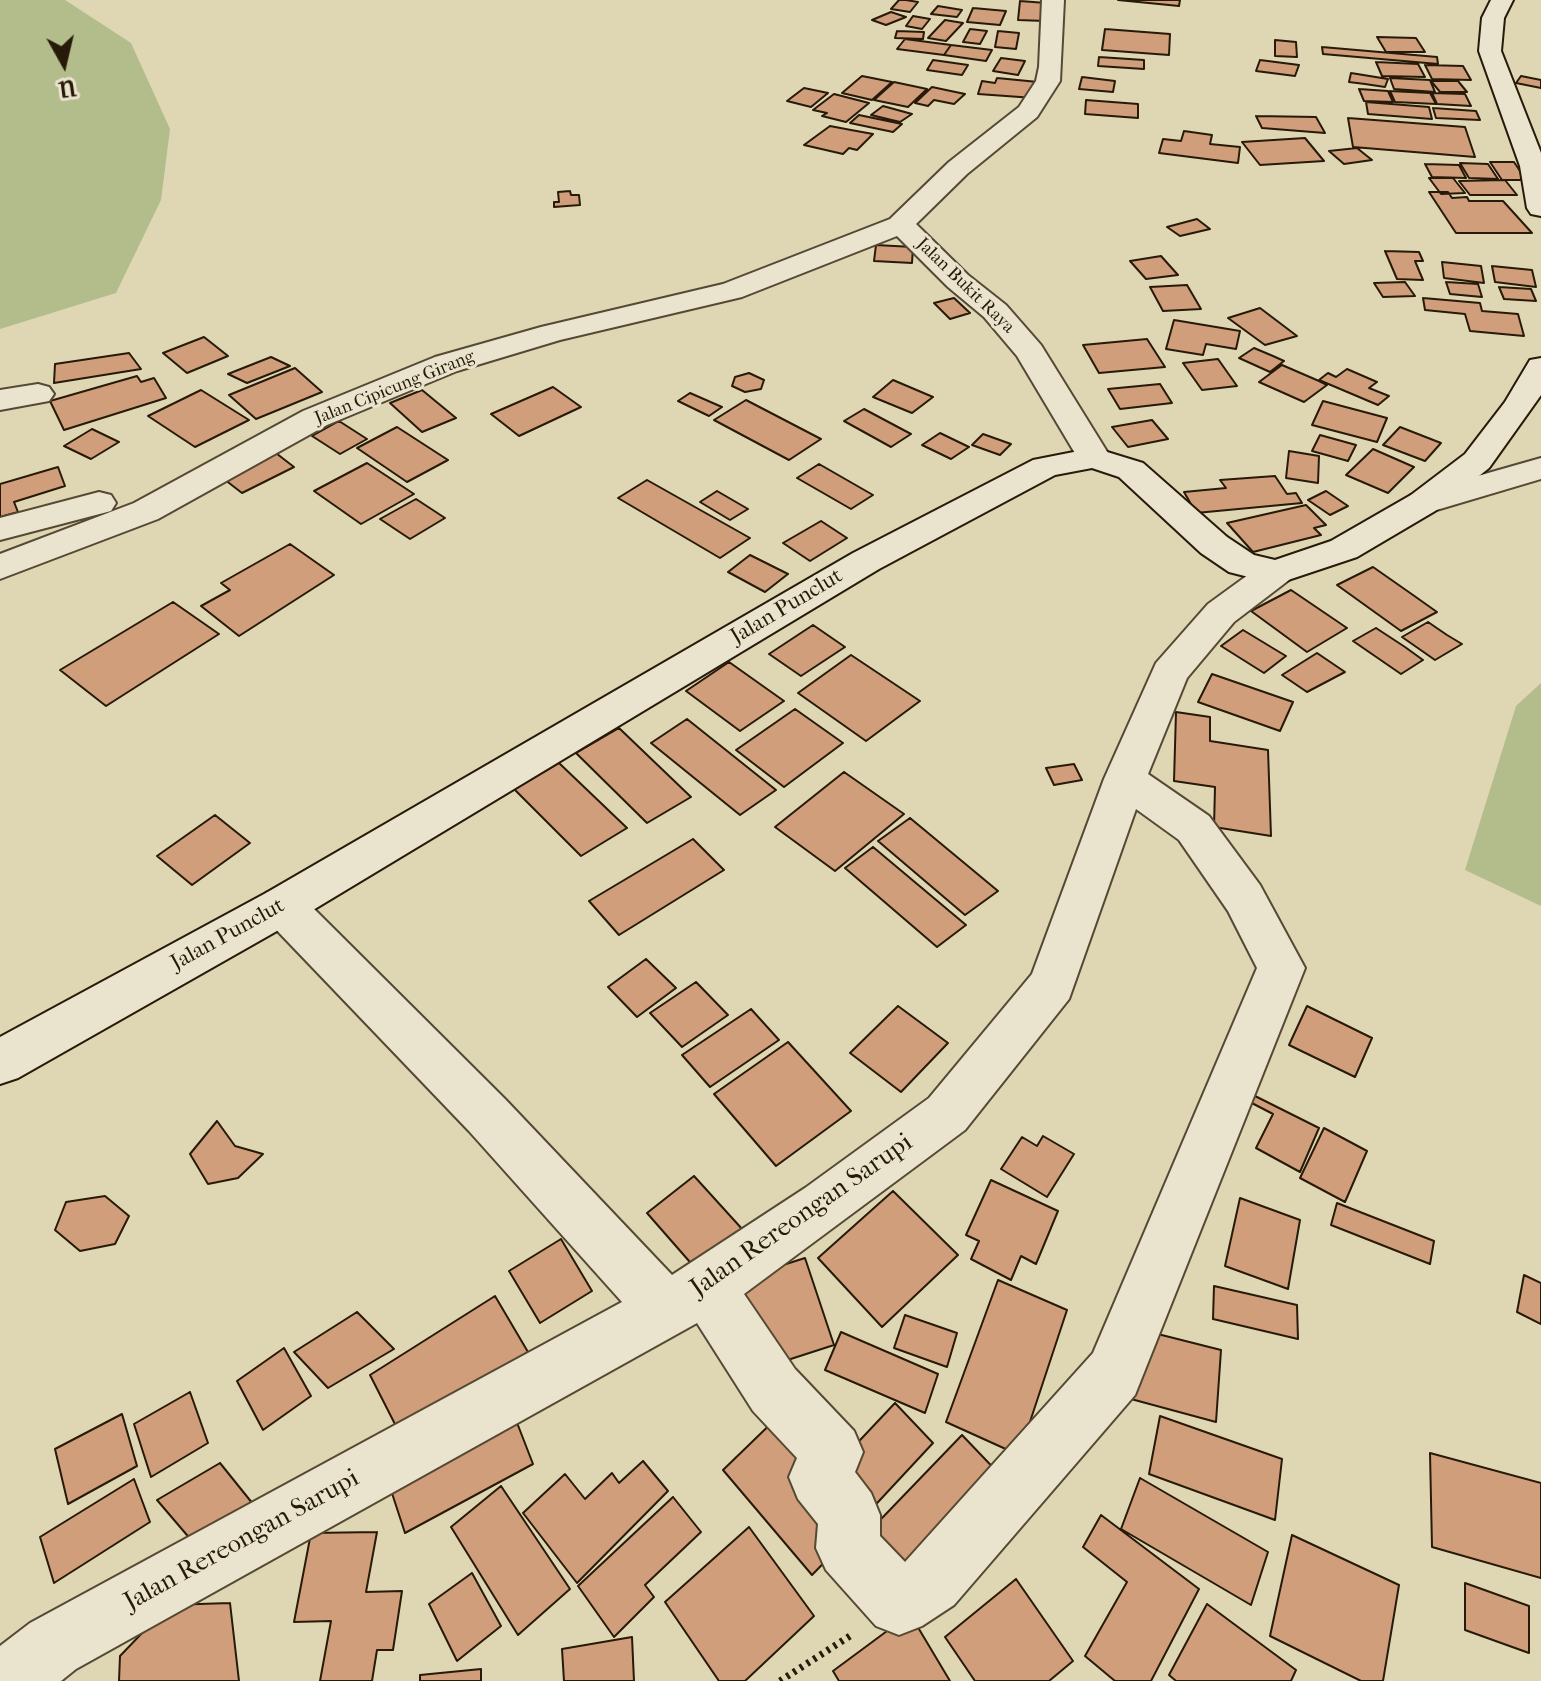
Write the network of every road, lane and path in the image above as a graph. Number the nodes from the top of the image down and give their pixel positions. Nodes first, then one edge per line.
1 (1053, 0) edge
2 (1502, 0) edge
3 (1541, 208) edge
4 (900, 225) junction
5 (1541, 367) edge
6 (38, 394) dead end
7 (0, 400) edge
8 (250, 454) junction
9 (1094, 458) junction
10 (1541, 468) edge
11 (1423, 503) junction
12 (0, 529) edge
13 (0, 567) edge
14 (1276, 572) junction
15 (1125, 779) junction
16 (282, 906) junction
17 (0, 1062) edge
18 (686, 1297) junction
19 (899, 1603) junction
20 (8, 1681) edge
21 (780, 1681) edge

1 - 4 street, Jalan Bukit Raya
2 - 3 street
4 - 8 street, Jalan Cipicung Girang
4 - 9 street, Jalan Bukit Raya
5 - 11 street
6 - 7 street
8 - 12 street
8 - 13 street, Jalan Cipicung Girang
9 - 14 street, Jalan Punclut
9 - 16 street, Jalan Punclut
10 - 11 street
11 - 14 street
14 - 15 street, Jalan Rereongan Sarupi
15 - 18 street, Jalan Rereongan Sarupi
15 - 19 street
16 - 17 street, Jalan Punclut
16 - 18 street
18 - 19 street
18 - 20 street, Jalan Rereongan Sarupi
19 - 21 path

